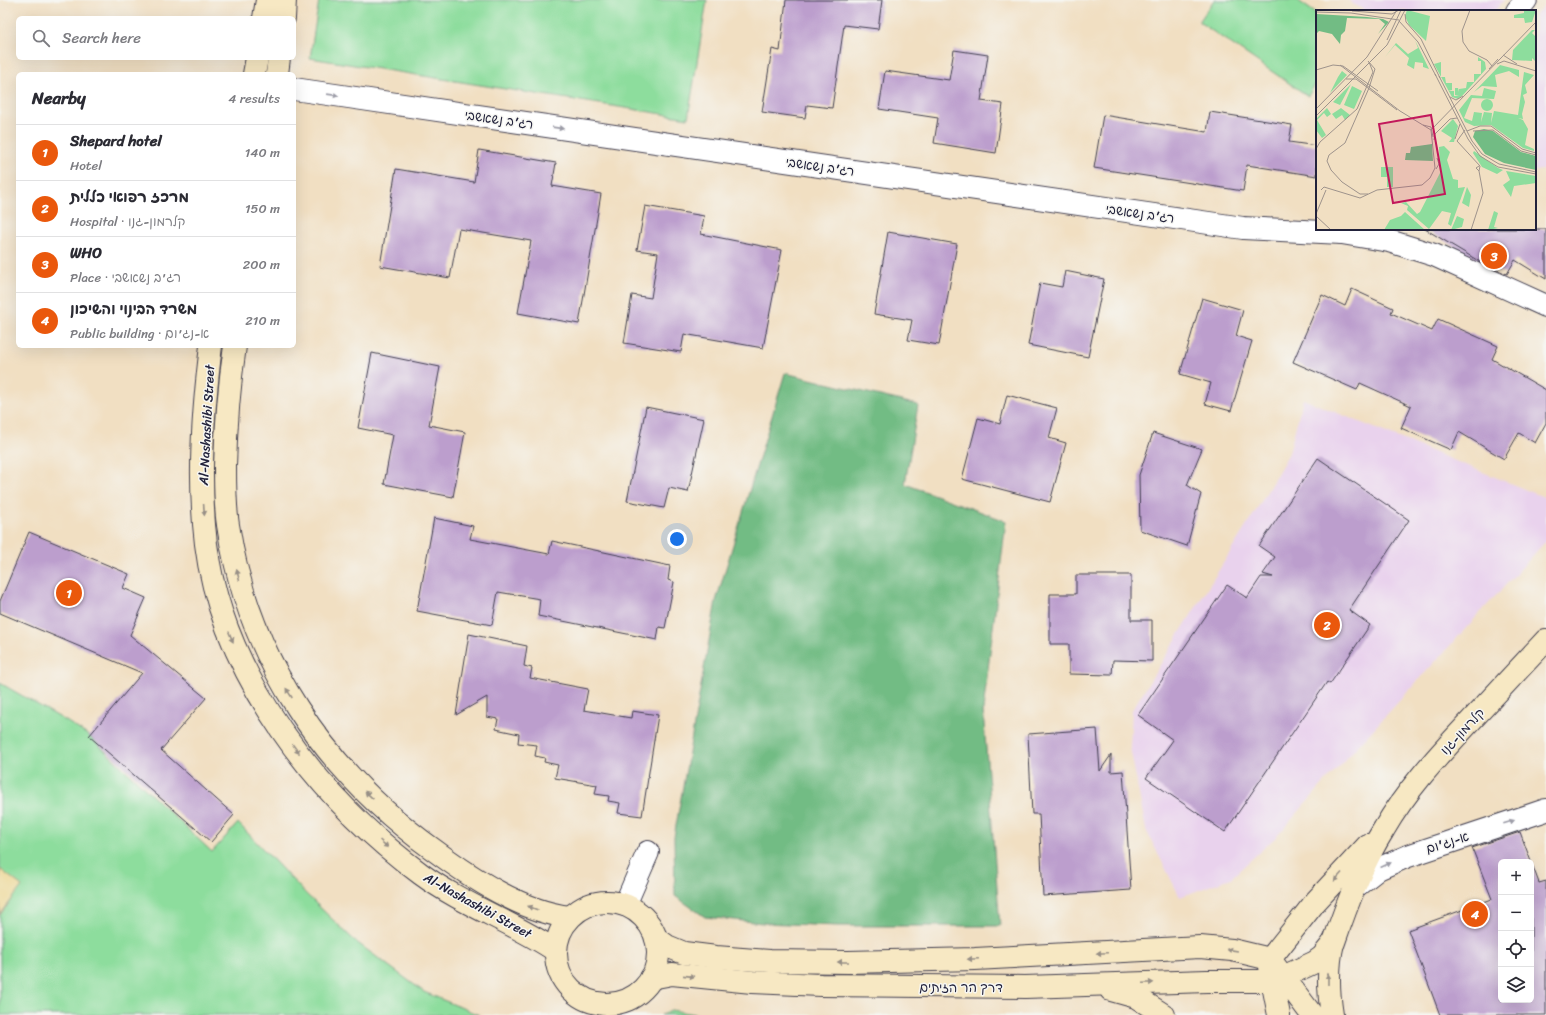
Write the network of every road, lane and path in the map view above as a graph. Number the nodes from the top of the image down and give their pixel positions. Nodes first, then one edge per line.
1 (267, 0) edge
2 (285, 0) edge
3 (1526, 0) edge
4 (1518, 10) edge
5 (264, 16) edge
6 (284, 16) edge
7 (258, 60) edge
8 (259, 60) edge
9 (279, 60) edge
10 (254, 72) edge
11 (264, 72) edge
12 (276, 72) edge
13 (296, 89) edge
14 (1343, 231) edge
15 (1546, 306) edge
16 (211, 348) edge
17 (235, 348) edge
18 (1546, 640) edge
19 (1546, 810) edge
20 (1384, 828) junction
21 (648, 852) dead end
22 (1355, 887) junction
23 (625, 905) junction
24 (570, 917) junction
25 (656, 938) junction
26 (1334, 942) junction
27 (556, 951) junction
28 (1275, 972) junction
29 (651, 978) junction
30 (1068, 987) junction
31 (1164, 1015) edge
32 (1279, 1015) edge
33 (1312, 1015) edge
34 (1332, 1015) edge

1 - 5 street
2 - 6 street
3 - 4 street
7 - 10 street
8 - 11 street
9 - 12 street
13 -> 14 street, רג'ב נשאשבי
14 - 15 street, רג'ב נשאשבי
16 -> 27 street, Al-Nashashibi Street
24 -> 17 street, Al-Nashashibi Street
18 - 20 street, קלרמון-גנו
22 -> 19 street, א-נג'ום
20 - 22 street, קלרמון-גנו
20 -> 28 street, קלרמון-גנו
21 - 23 street
22 - 26 street, קלרמון-גנו
23 - 24 street
23 - 25 street
24 - 27 street
28 -> 25 street, דרך הר הזיתים
25 - 29 street
26 - 28 street, קלרמון-גנו
34 -> 26 street
27 - 29 street
30 -> 28 street, דרך הר הזיתים
28 - 32 street
28 - 33 street
29 -> 30 street, דרך הר הזיתים
30 - 31 street

